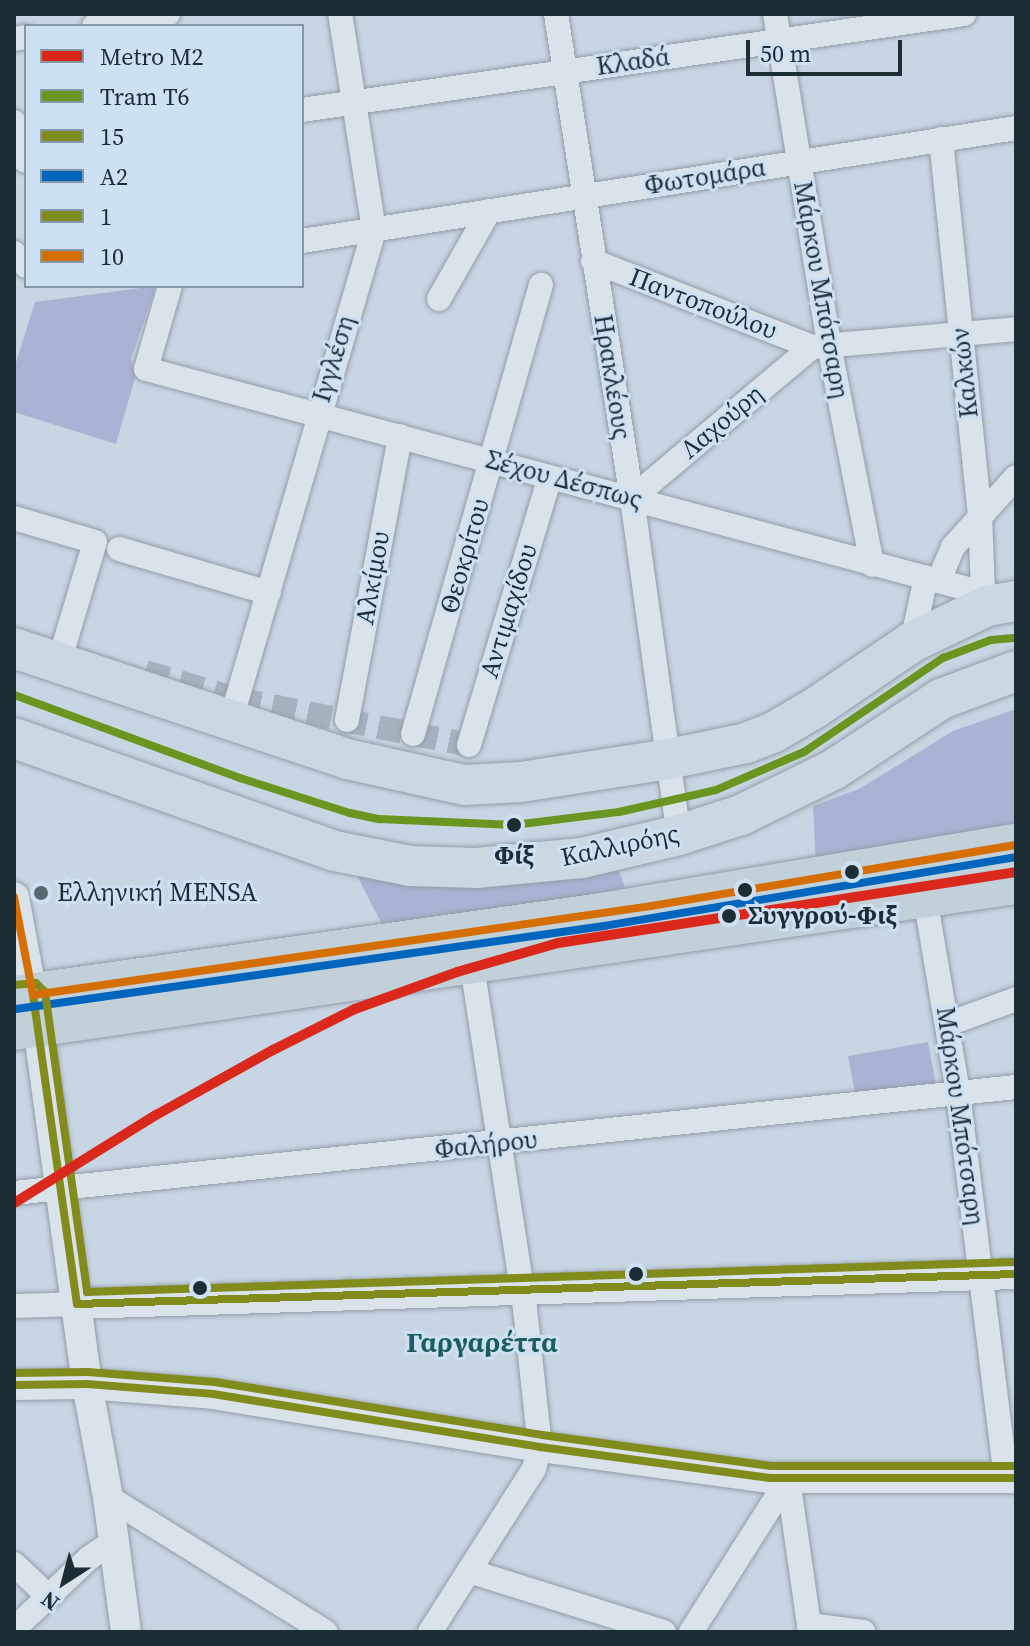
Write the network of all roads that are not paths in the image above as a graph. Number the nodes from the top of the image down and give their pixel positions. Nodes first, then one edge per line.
1 (168, 14) edge
2 (340, 14) edge
3 (556, 14) edge
4 (775, 14) edge
5 (964, 14) edge
6 (138, 20) edge
7 (109, 24) edge
8 (781, 41) junction
9 (564, 72) junction
10 (356, 102) junction
11 (304, 110) edge
12 (14, 122) edge
13 (1016, 128) edge
14 (941, 139) junction
15 (24, 157) edge
16 (799, 162) junction
17 (582, 197) junction
18 (489, 211) junction
19 (374, 230) junction
20 (304, 241) edge
21 (593, 261) junction
22 (541, 285) dead end
23 (169, 288) edge
24 (439, 299) dead end
25 (1016, 329) edge
26 (961, 336) junction
27 (821, 346) junction
28 (318, 414) junction
29 (400, 436) junction
30 (492, 461) junction
31 (550, 477) junction
32 (1016, 477) edge
33 (632, 498) junction
34 (980, 514) junction
35 (14, 518) edge
36 (119, 549) dead end
37 (872, 565) junction
38 (932, 578) junction
39 (269, 593) junction
40 (995, 600) edge
41 (912, 642) junction
42 (1016, 647) edge
43 (14, 648) edge
44 (59, 662) junction
45 (1016, 671) edge
46 (965, 688) junction
47 (237, 699) dead end
48 (347, 720) dead end
49 (413, 734) dead end
50 (14, 738) edge
51 (469, 745) dead end
52 (669, 759) junction
53 (679, 835) junction
54 (1016, 845) edge
55 (1016, 883) edge
56 (14, 897) edge
57 (925, 897) junction
58 (472, 965) junction
59 (1016, 999) edge
60 (25, 1012) edge
61 (948, 1024) junction
62 (1016, 1087) edge
63 (958, 1093) junction
64 (500, 1144) junction
65 (61, 1187) junction
66 (14, 1193) edge
67 (1016, 1274) edge
68 (982, 1275) junction
69 (521, 1287) junction
70 (77, 1304) junction
71 (14, 1306) edge
72 (87, 1384) junction
73 (14, 1385) edge
74 (540, 1447) junction
75 (1011, 1478) edge
76 (788, 1479) junction
77 (108, 1497) junction
78 (113, 1542) junction
79 (14, 1564) edge
80 (469, 1571) junction
81 (48, 1596) junction
82 (14, 1629) edge
83 (810, 1629) edge
84 (126, 1632) edge
85 (326, 1632) edge
86 (430, 1632) edge
87 (664, 1632) edge
88 (691, 1632) edge
89 (864, 1632) edge

1 - 6 street
2 - 10 street, Ιγγλέση
3 - 9 street, Ηρακλέους
4 - 8 street, Μάρκου Μπότσαρη
5 - 8 street, Κλαδά
6 - 7 street
8 - 9 street, Κλαδά
8 - 16 street, Μάρκου Μπότσαρη
9 - 10 street, Κλαδά
9 - 17 street, Ηρακλέους
10 - 11 street, Κλαδά
10 - 19 street, Ιγγλέση
12 - 15 street
13 - 14 street, Φωτομάρα
14 - 16 street, Φωτομάρα
14 - 26 street, Καλκών
16 - 17 street, Φωτομάρα
16 - 27 street, Μάρκου Μπότσαρη
17 - 18 street, Φωτομάρα
17 - 21 street, Ηρακλέους
18 - 19 street, Φωτομάρα
18 - 24 street
19 - 20 street, Φωτομάρα
19 - 28 street, Ιγγλέση
21 - 27 street, Παντοπούλου
21 - 33 street, Ηρακλέους
22 - 30 street, Θεοκρίτου
23 - 28 street, Σέχου Δέσπως
25 - 26 street
26 - 27 street
26 - 34 street, Καλκών
27 - 33 street, Λαχούρη
27 - 37 street, Μάρκου Μπότσαρη
28 - 29 street, Σέχου Δέσπως
28 - 39 street, Ιγγλέση
29 - 30 street, Σέχου Δέσπως
29 - 48 street, Αλκίμου
30 - 31 street, Σέχου Δέσπως
30 - 49 street, Θεοκρίτου
31 - 33 street, Σέχου Δέσπως
31 - 51 street, Αντιμαχίδου
32 - 34 street
33 - 37 street, Σέχου Δέσπως
33 - 52 street, Ηρακλέους
34 - 38 street
34 - 40 street, Καλκών
35 - 44 street
36 - 39 street
37 - 38 street, Σέχου Δέσπως
38 - 40 street, Σέχου Δέσπως
38 - 41 street
39 - 47 street, Ιγγλέση
40 - 41 main road
41 - 52 main road
42 - 46 main road
43 - 44 main road
44 - 52 main road
45 - 46 main road, Καλλιρόης
46 - 53 main road, Καλλιρόης
50 - 53 main road, Καλλιρόης
52 - 53 street, Ηρακλέους
54 - 60 highway
55 - 57 highway
56 - 60 street
57 - 58 highway
57 - 61 street, Μάρκου Μπότσαρη
58 - 60 highway
58 - 64 street
59 - 61 street
60 - 65 street
61 - 63 street, Μάρκου Μπότσαρη
62 - 63 street, Φαλήρου
63 - 64 street, Φαλήρου
63 - 68 street, Μάρκου Μπότσαρη
64 - 65 street, Φαλήρου
64 - 69 street
65 - 66 street, Φαλήρου
65 - 70 street
67 - 68 street
68 - 69 street
68 - 75 street, Μάρκου Μπότσαρη
69 - 70 street
69 - 74 street
70 - 71 street
70 - 72 street
72 - 73 street
72 - 74 street
72 - 77 street
74 - 76 street
74 - 80 street
75 - 76 street
76 - 83 street
76 - 88 street
77 - 78 street
77 - 85 street
78 - 81 street
78 - 84 street
79 - 81 street
80 - 86 street
80 - 87 street
81 - 82 street
83 - 89 street

